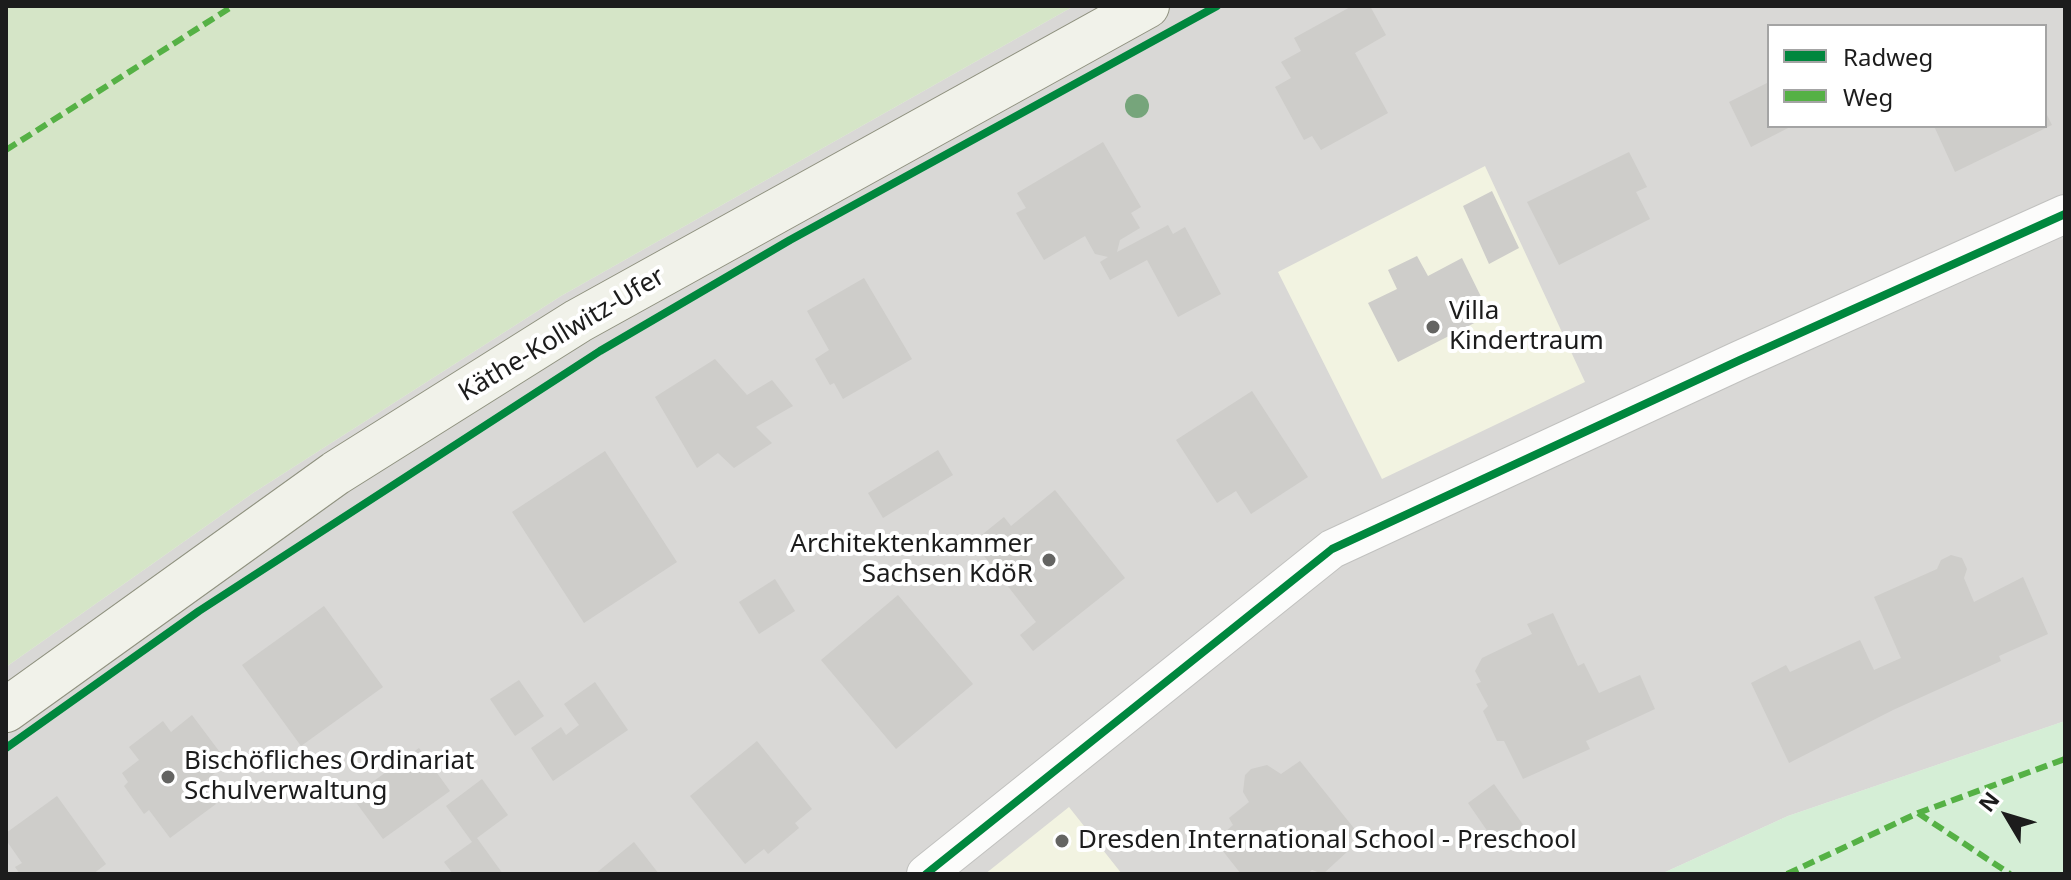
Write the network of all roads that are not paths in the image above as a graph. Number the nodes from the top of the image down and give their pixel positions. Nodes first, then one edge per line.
1 (1147, 6) edge
2 (2065, 214) edge
3 (6, 710) edge
4 (926, 874) edge

1 - 3 main road, Käthe-Kollwitz-Ufer
2 - 4 street

